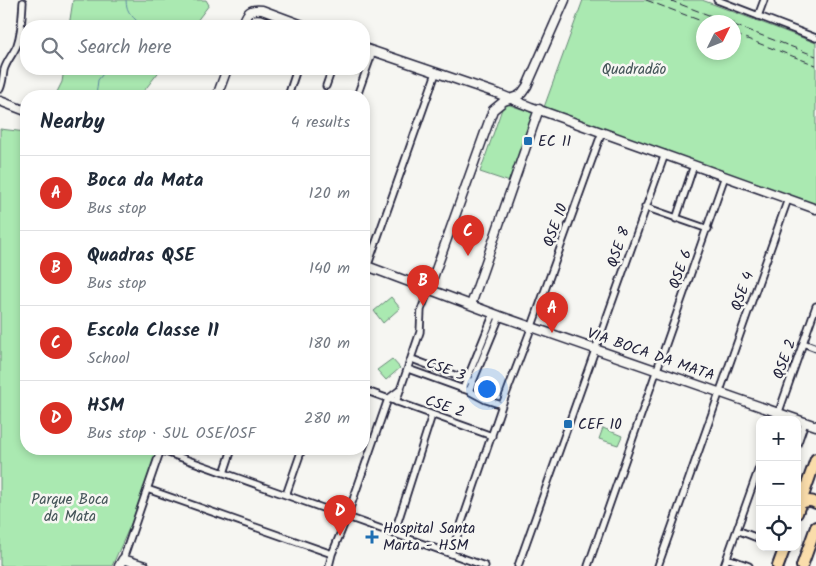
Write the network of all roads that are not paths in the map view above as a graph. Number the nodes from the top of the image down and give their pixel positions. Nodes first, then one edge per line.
1 (565, 0) edge
2 (717, 0) edge
3 (764, 0) edge
4 (23, 2) dead end
5 (758, 16) junction
6 (22, 20) edge
7 (244, 20) edge
8 (289, 20) edge
9 (20, 33) edge
10 (816, 38) edge
11 (370, 50) edge
12 (374, 51) junction
13 (370, 62) edge
14 (2, 73) edge
15 (436, 73) junction
16 (225, 75) edge
17 (295, 75) edge
18 (330, 75) edge
19 (365, 75) edge
20 (326, 86) dead end
21 (527, 86) junction
22 (0, 89) edge
23 (219, 90) edge
24 (290, 90) edge
25 (359, 90) edge
26 (487, 91) junction
27 (511, 98) junction
28 (0, 102) edge
29 (535, 108) junction
30 (20, 109) edge
31 (493, 110) junction
32 (602, 132) junction
33 (665, 154) junction
34 (694, 165) junction
35 (725, 176) junction
36 (788, 199) junction
37 (645, 207) junction
38 (816, 209) edge
39 (676, 218) junction
40 (708, 229) junction
41 (370, 252) edge
42 (370, 268) edge
43 (429, 289) junction
44 (471, 305) junction
45 (816, 306) edge
46 (497, 314) junction
47 (532, 326) junction
48 (803, 343) junction
49 (595, 348) junction
50 (816, 348) edge
51 (412, 359) junction
52 (408, 369) junction
53 (658, 370) junction
54 (469, 381) junction
55 (401, 389) junction
56 (466, 390) junction
57 (370, 392) edge
58 (720, 393) junction
59 (388, 399) junction
60 (396, 402) junction
61 (502, 405) junction
62 (432, 415) junction
63 (777, 416) edge
64 (801, 421) edge
65 (805, 422) junction
66 (816, 426) edge
67 (801, 434) edge
68 (492, 436) junction
69 (370, 451) edge
70 (158, 455) edge
71 (176, 455) edge
72 (230, 455) edge
73 (300, 455) edge
74 (369, 455) edge
75 (816, 459) edge
76 (224, 473) junction
77 (756, 475) edge
78 (807, 485) junction
79 (148, 489) junction
80 (286, 495) junction
81 (816, 495) edge
82 (816, 503) edge
83 (800, 506) edge
84 (801, 506) edge
85 (347, 517) junction
86 (816, 527) edge
87 (737, 530) junction
88 (394, 534) junction
89 (756, 537) edge
90 (783, 551) edge
91 (332, 554) junction
92 (452, 554) junction
93 (727, 558) junction
94 (121, 562) edge
95 (145, 566) edge
96 (329, 566) edge
97 (485, 566) edge
98 (518, 566) edge
99 (588, 566) edge
100 (658, 566) edge
101 (724, 566) edge
102 (749, 566) edge
103 (778, 566) edge
104 (802, 566) edge

1 - 21 street
2 - 5 street
3 - 5 street
4 - 6 street
5 - 10 street
7 - 8 street
9 - 14 street
11 - 12 street
12 - 13 street
12 - 15 street
14 - 22 street
15 - 26 street
15 - 41 street
16 - 23 street
17 - 24 street
18 - 20 street
19 - 25 street
21 - 27 street
21 - 29 street
26 - 27 street
26 - 31 street
27 - 29 street
27 - 31 street
28 - 30 street
29 - 32 street
29 - 44 street
31 - 43 street
32 - 33 street
32 - 47 street, QSE 10
33 - 34 street
33 - 37 street, QSE 8
34 - 35 street
34 - 39 street
35 - 36 street
35 - 40 street, QSE 6
36 - 38 street
36 - 58 street, QSE 4
37 - 39 street
37 - 49 street, QSE 8
39 - 40 street
40 - 53 street, QSE 6
42 - 43 street, VIA BOCA DA MATA
43 - 44 street, VIA BOCA DA MATA
43 - 51 street
44 - 46 street, VIA BOCA DA MATA
45 - 48 street, QSE 2
46 - 47 street, VIA BOCA DA MATA
46 - 54 street
47 - 49 street, VIA BOCA DA MATA
47 - 61 street, QSE 10
48 - 50 street
48 - 63 street, QSE 2
49 - 53 street, VIA BOCA DA MATA
49 - 98 street, QSE 8
51 - 52 street
51 - 54 street, CSE 3
52 - 55 street
52 - 56 street, CSE 3
53 - 58 street, VIA BOCA DA MATA
53 - 99 street, QSE 6
54 - 56 street
55 - 59 street
55 - 60 street
56 - 61 street, CSE 3
57 - 59 street, CSE 2
58 - 63 street, VIA BOCA DA MATA
58 - 100 street, QSE 4
59 - 60 street, CSE 2
59 - 69 street
60 - 62 street, CSE 2
61 - 68 street, QSE 10
62 - 68 street, CSE 2
62 - 88 street
64 - 65 street, VIA BOCA DA MATA
65 - 66 street, VIA BOCA DA MATA
65 - 67 street
68 - 92 street, QSE 10
70 - 79 street
71 - 76 street
72 - 76 street
73 - 80 street
74 - 85 street
75 - 78 highway
76 - 80 street
77 - 87 street
78 - 81 highway
78 - 83 highway
79 - 91 street
79 - 94 street
80 - 85 street
82 - 84 highway
85 - 88 street
85 - 91 street
86 - 104 highway
87 - 89 street
87 - 93 street
88 - 92 street
90 - 103 highway
91 - 96 street
92 - 97 street
93 - 101 street
93 - 102 street
94 - 95 street

